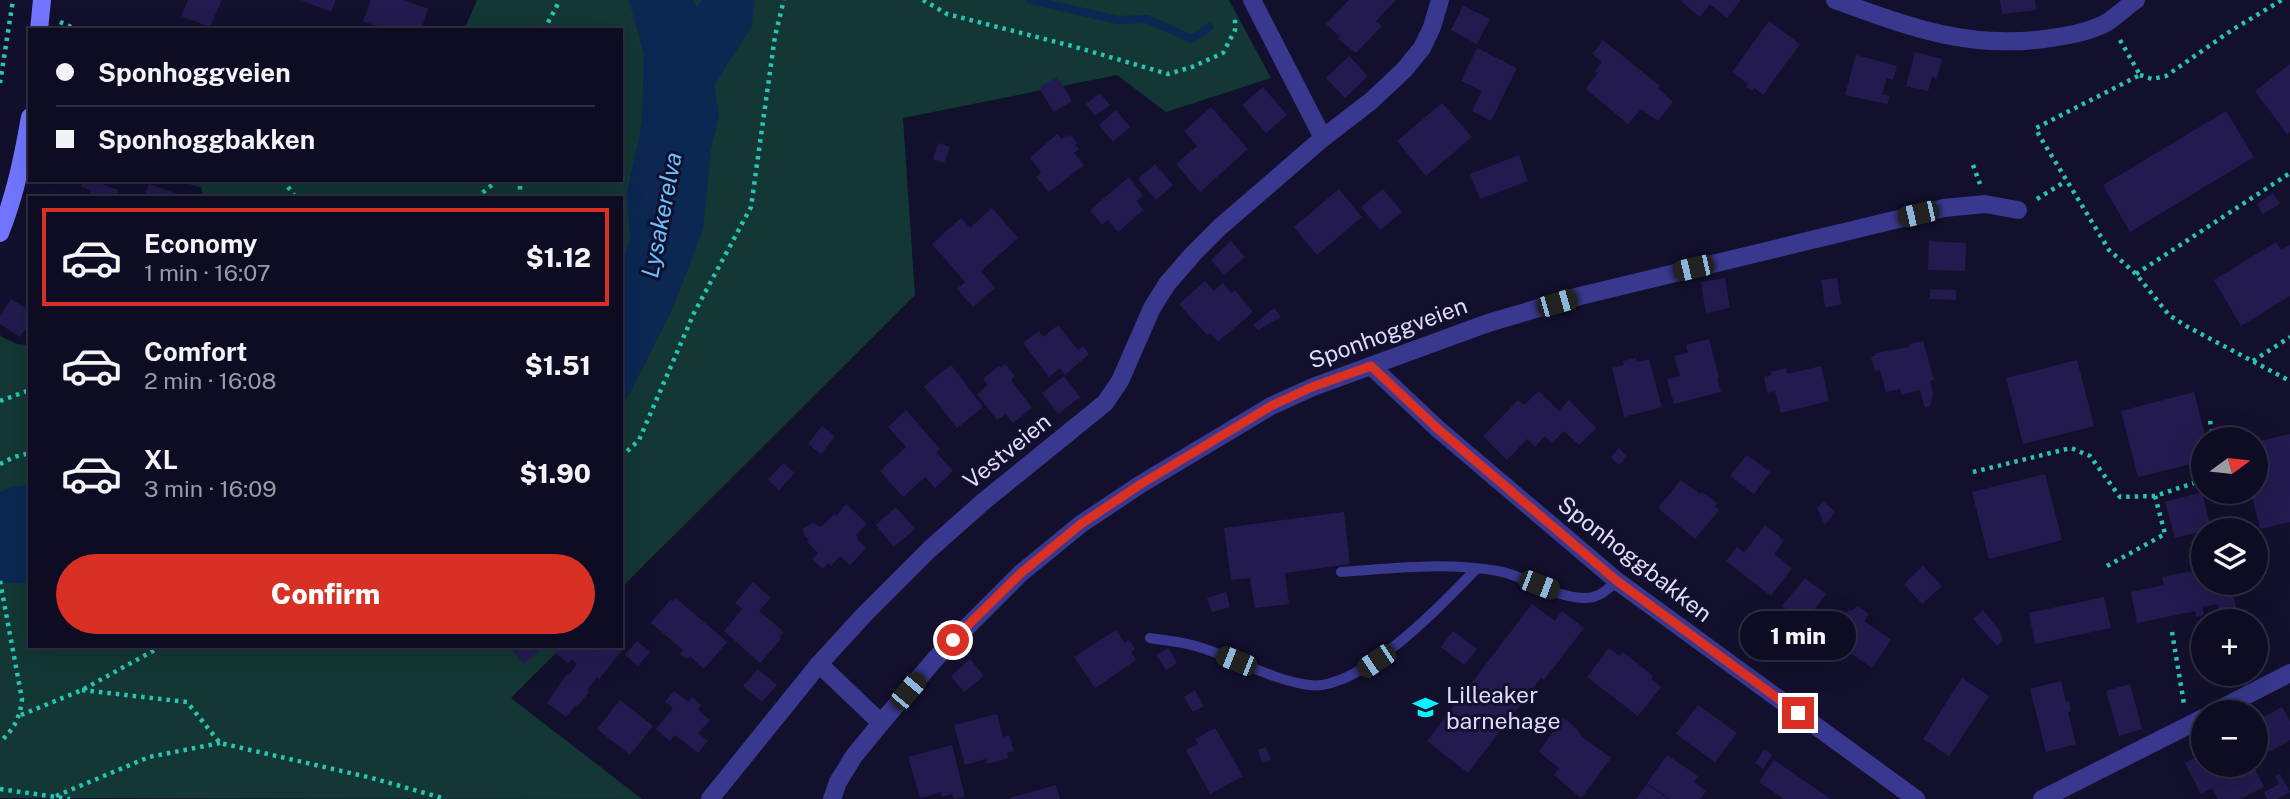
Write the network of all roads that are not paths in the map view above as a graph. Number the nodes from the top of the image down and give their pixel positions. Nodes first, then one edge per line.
1 (42, 0) edge
2 (1252, 0) edge
3 (1440, 0) edge
4 (1835, 0) edge
5 (2136, 0) edge
6 (39, 28) edge
7 (28, 128) edge
8 (1323, 138) junction
9 (2018, 210) road end
10 (0, 233) edge
11 (1371, 366) junction
12 (1476, 569) junction
13 (1341, 572) dead end
14 (1617, 581) junction
15 (1150, 638) dead end
16 (819, 664) junction
17 (2290, 673) edge
18 (2237, 700) edge
19 (881, 723) junction
20 (2191, 724) edge
21 (710, 799) edge
22 (832, 799) edge
23 (1916, 799) edge
24 (2042, 799) edge

1 - 6 main road
2 - 8 street
3 - 8 street, Vestveien
4 - 5 street
7 - 10 main road
8 - 16 street, Vestveien
9 - 11 street, Sponhoggveien
11 - 14 street, Sponhoggbakken
11 - 19 street, Sponhoggveien
12 - 13 lane
12 - 14 lane
12 - 15 lane
14 - 23 street, Sponhoggbakken
16 - 19 street
16 - 21 street, Vestveien
17 - 18 street
19 - 22 street, Sponhoggveien
20 - 24 street

